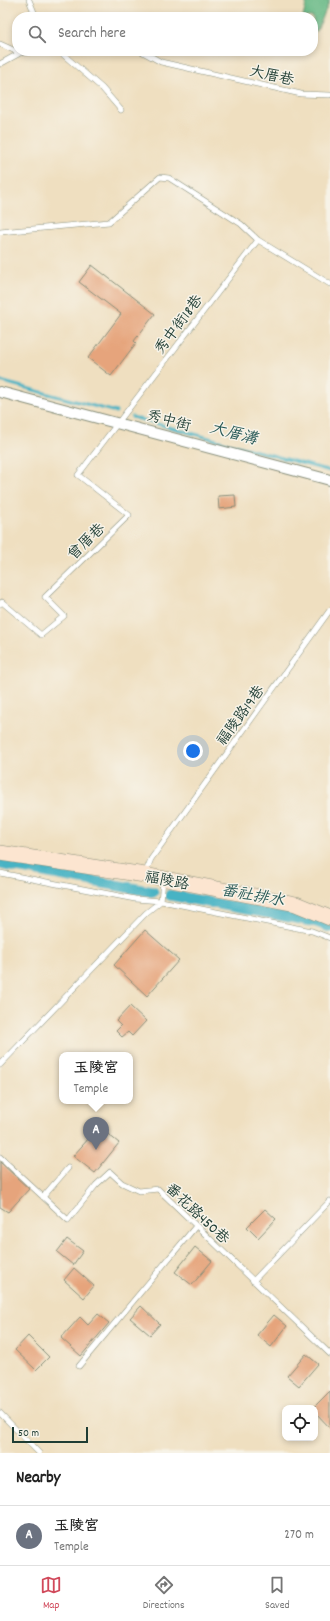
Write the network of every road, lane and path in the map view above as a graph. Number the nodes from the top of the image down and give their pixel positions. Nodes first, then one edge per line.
1 (29, 0) edge
2 (34, 12) edge
3 (0, 44) edge
4 (12, 49) edge
5 (15, 56) edge
6 (66, 56) edge
7 (150, 56) edge
8 (0, 64) edge
9 (330, 95) edge
10 (121, 110) dead end
11 (0, 232) edge
12 (258, 240) junction
13 (330, 284) edge
14 (0, 392) edge
15 (118, 422) junction
16 (330, 480) edge
17 (0, 604) edge
18 (330, 610) edge
19 (0, 853) edge
20 (0, 873) edge
21 (144, 875) junction
22 (164, 879) junction
23 (160, 901) junction
24 (330, 918) edge
25 (330, 938) edge
26 (0, 1065) edge
27 (0, 1157) edge
28 (68, 1168) dead end
29 (43, 1197) junction
30 (330, 1201) edge
31 (196, 1226) junction
32 (253, 1281) junction
33 (330, 1354) edge
34 (80, 1366) dead end
35 (0, 1413) edge
36 (38, 1453) edge

1 - 2 lane
3 - 4 lane
5 - 8 lane
6 - 10 lane
7 - 9 lane, 大厝巷
11 - 12 lane
12 - 13 lane
12 - 15 lane, 秀中街18巷
14 - 15 street, 秀中街
15 - 16 street, 秀中街
15 - 17 lane, 曾厝巷
18 - 21 lane, 福陵路19巷
19 - 21 street, 福陵路
20 - 23 lane
21 - 22 street, 福陵路
22 - 23 lane
22 - 24 street, 福陵路
23 - 25 lane
23 - 26 lane
27 - 29 lane, 番花路450巷
28 - 29 lane
29 - 31 lane, 番花路450巷
30 - 32 lane
31 - 32 lane, 番花路450巷
31 - 34 lane
32 - 33 lane, 番花路450巷
35 - 36 lane

